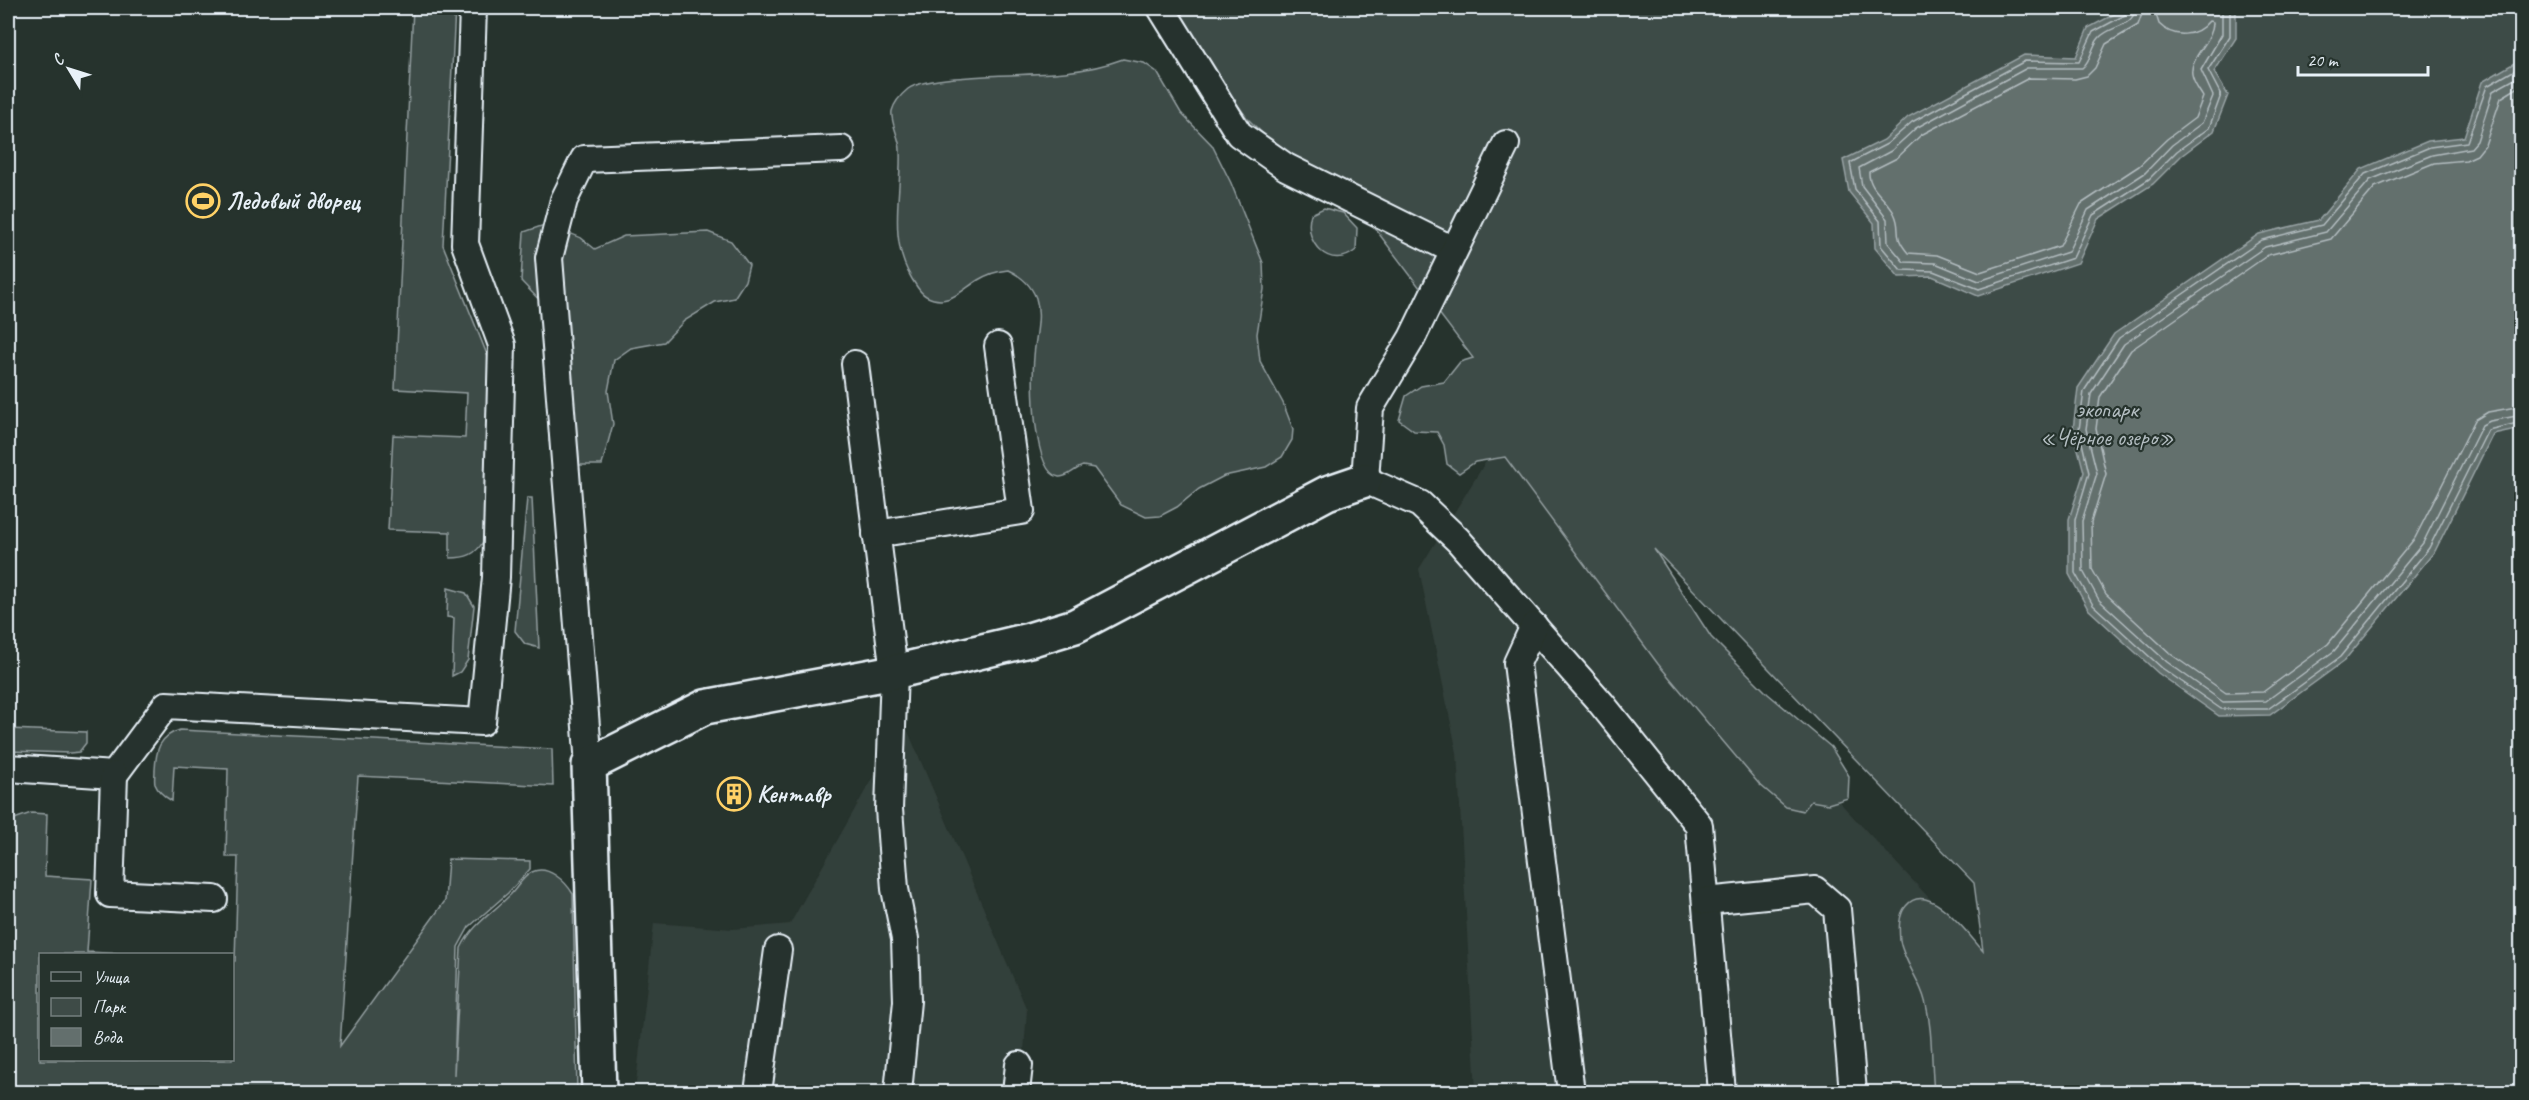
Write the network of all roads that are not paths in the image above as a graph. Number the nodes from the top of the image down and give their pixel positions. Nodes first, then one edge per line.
1 (473, 8) edge
2 (1161, 8) edge
3 (1506, 144) dead end
4 (841, 149) dead end
5 (1453, 250) junction
6 (998, 346) dead end
7 (855, 364) dead end
8 (1365, 480) junction
9 (876, 534) junction
10 (1534, 626) junction
11 (894, 672) junction
12 (589, 765) junction
13 (8, 768) edge
14 (114, 775) junction
15 (214, 899) dead end
16 (1706, 901) junction
17 (778, 950) dead end
18 (1019, 1065) dead end
19 (598, 1092) edge
20 (758, 1092) edge
21 (898, 1092) edge
22 (1016, 1092) edge
23 (1571, 1092) edge
24 (1722, 1092) edge
25 (1853, 1092) edge

1 - 14 lane
2 - 5 lane
3 - 5 lane
4 - 12 lane
5 - 8 lane
6 - 9 lane
7 - 9 lane
8 - 10 lane
8 - 11 street
9 - 11 lane
10 - 16 lane
10 - 23 lane
11 - 12 street
11 - 21 lane
12 - 19 street
13 - 14 lane
14 - 15 lane
16 - 24 lane
16 - 25 lane
17 - 20 lane
18 - 22 lane

